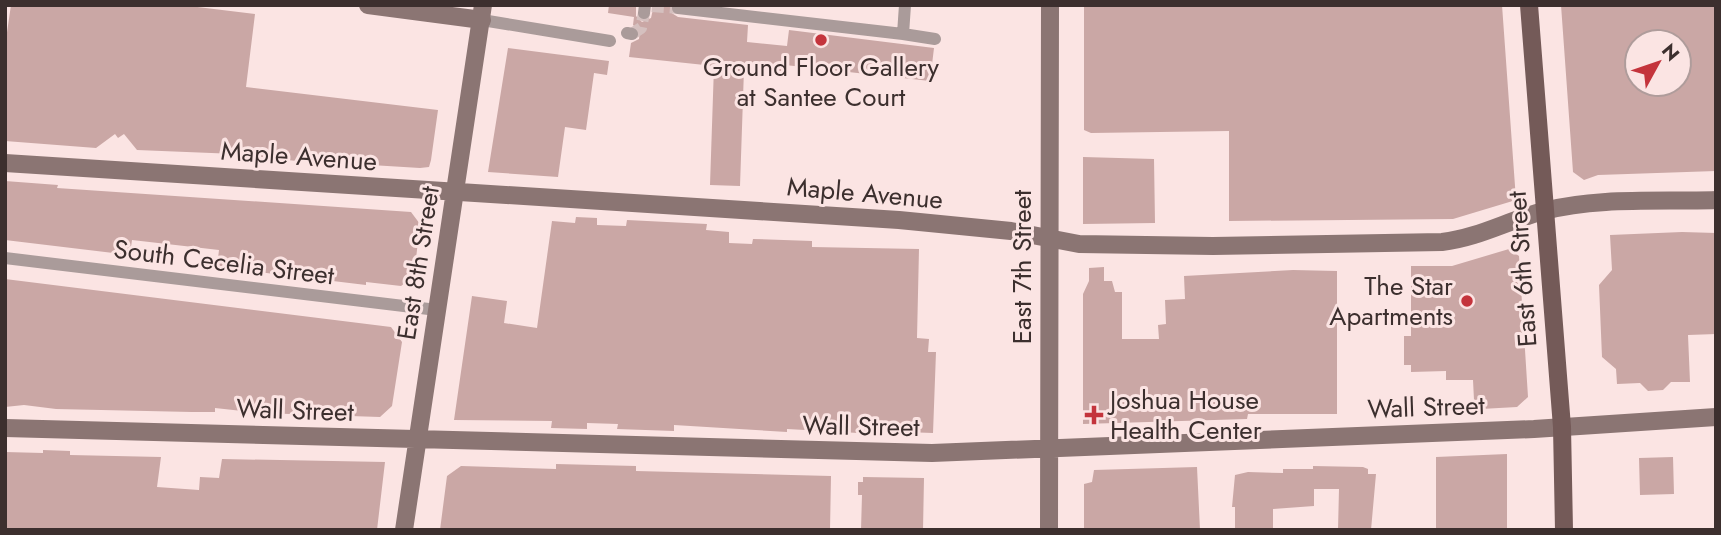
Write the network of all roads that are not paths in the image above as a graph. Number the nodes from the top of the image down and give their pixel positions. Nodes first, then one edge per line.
1 (368, 5) edge
2 (905, 5) edge
3 (1050, 5) edge
4 (1529, 5) edge
5 (678, 8) dead end
6 (482, 13) edge
7 (903, 34) junction
8 (935, 38) dead end
9 (610, 41) dead end
10 (5, 163) edge
11 (456, 192) junction
12 (1716, 200) edge
13 (1544, 211) junction
14 (1049, 240) junction
15 (5, 258) edge
16 (437, 310) junction
17 (1716, 417) edge
18 (1562, 426) junction
19 (5, 428) edge
20 (417, 440) junction
21 (1048, 449) junction
22 (404, 530) edge
23 (1049, 530) edge
24 (1564, 530) edge

1 - 6 street
2 - 7 street
3 - 14 street, East 7th Street
4 - 13 main road, East 6th Street
5 - 7 street
6 - 9 street
6 - 11 street, East 8th Street
7 - 8 street
10 - 11 street, Maple Avenue
11 - 14 street, Maple Avenue
11 - 16 street, East 8th Street
12 - 13 street, Maple Avenue
13 - 14 street, Maple Avenue
13 - 18 main road, East 6th Street
14 - 21 street, East 7th Street
15 - 16 street, South Cecelia Street
16 - 20 street, East 8th Street
17 - 18 street, Wall Street
18 - 21 street, Wall Street
18 - 24 main road, East 6th Street
19 - 20 street, Wall Street
20 - 21 street, Wall Street
20 - 22 street, East 8th Street
21 - 23 street, East 7th Street

